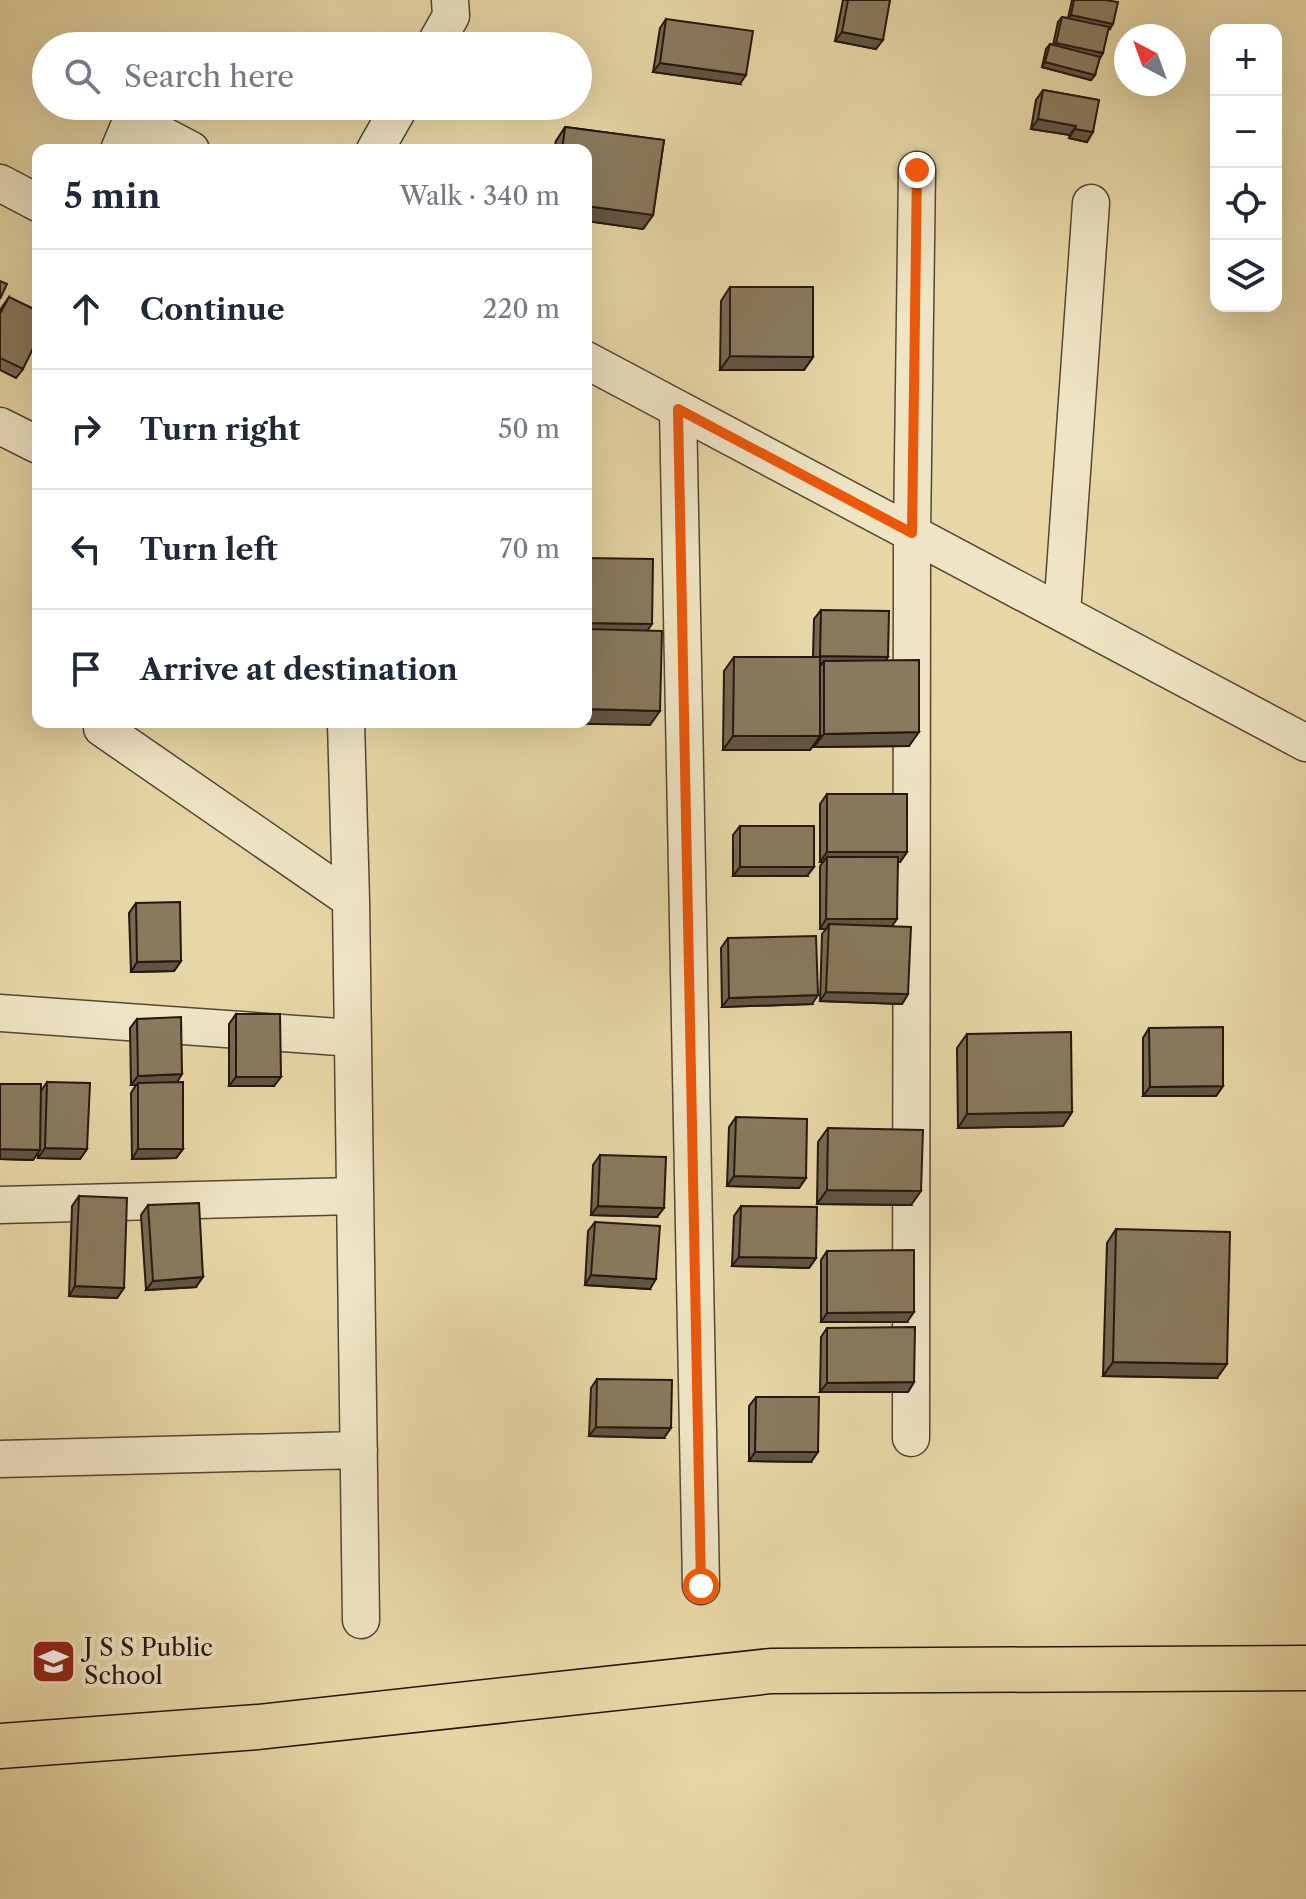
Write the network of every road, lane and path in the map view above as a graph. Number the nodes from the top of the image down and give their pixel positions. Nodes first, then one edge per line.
1 (450, 0) edge
2 (442, 32) edge
3 (132, 120) edge
4 (134, 120) edge
5 (392, 120) edge
6 (122, 144) edge
7 (180, 144) edge
8 (378, 144) edge
9 (917, 170) dead end
10 (0, 183) edge
11 (32, 200) edge
12 (1091, 203) dead end
13 (592, 363) edge
14 (678, 409) junction
15 (0, 426) edge
16 (32, 442) edge
17 (912, 533) junction
18 (1062, 613) junction
19 (102, 728) edge
20 (346, 728) edge
21 (1306, 743) edge
22 (351, 900) junction
23 (0, 1013) edge
24 (353, 1038) junction
25 (355, 1196) junction
26 (0, 1205) edge
27 (911, 1438) dead end
28 (359, 1450) junction
29 (0, 1459) edge
30 (701, 1586) dead end
31 (361, 1620) dead end
32 (1306, 1668) edge
33 (0, 1746) edge

1 - 2 street
3 - 6 street
4 - 7 street
5 - 8 street
9 - 17 street
10 - 11 street
12 - 18 street
13 - 14 street
14 - 17 street
14 - 30 street
15 - 16 street
17 - 18 street
17 - 27 street
18 - 21 street
19 - 22 street
20 - 22 street
22 - 24 street
23 - 24 street
24 - 25 street
25 - 26 street
25 - 28 street
28 - 29 street
28 - 31 street
32 - 33 main road

